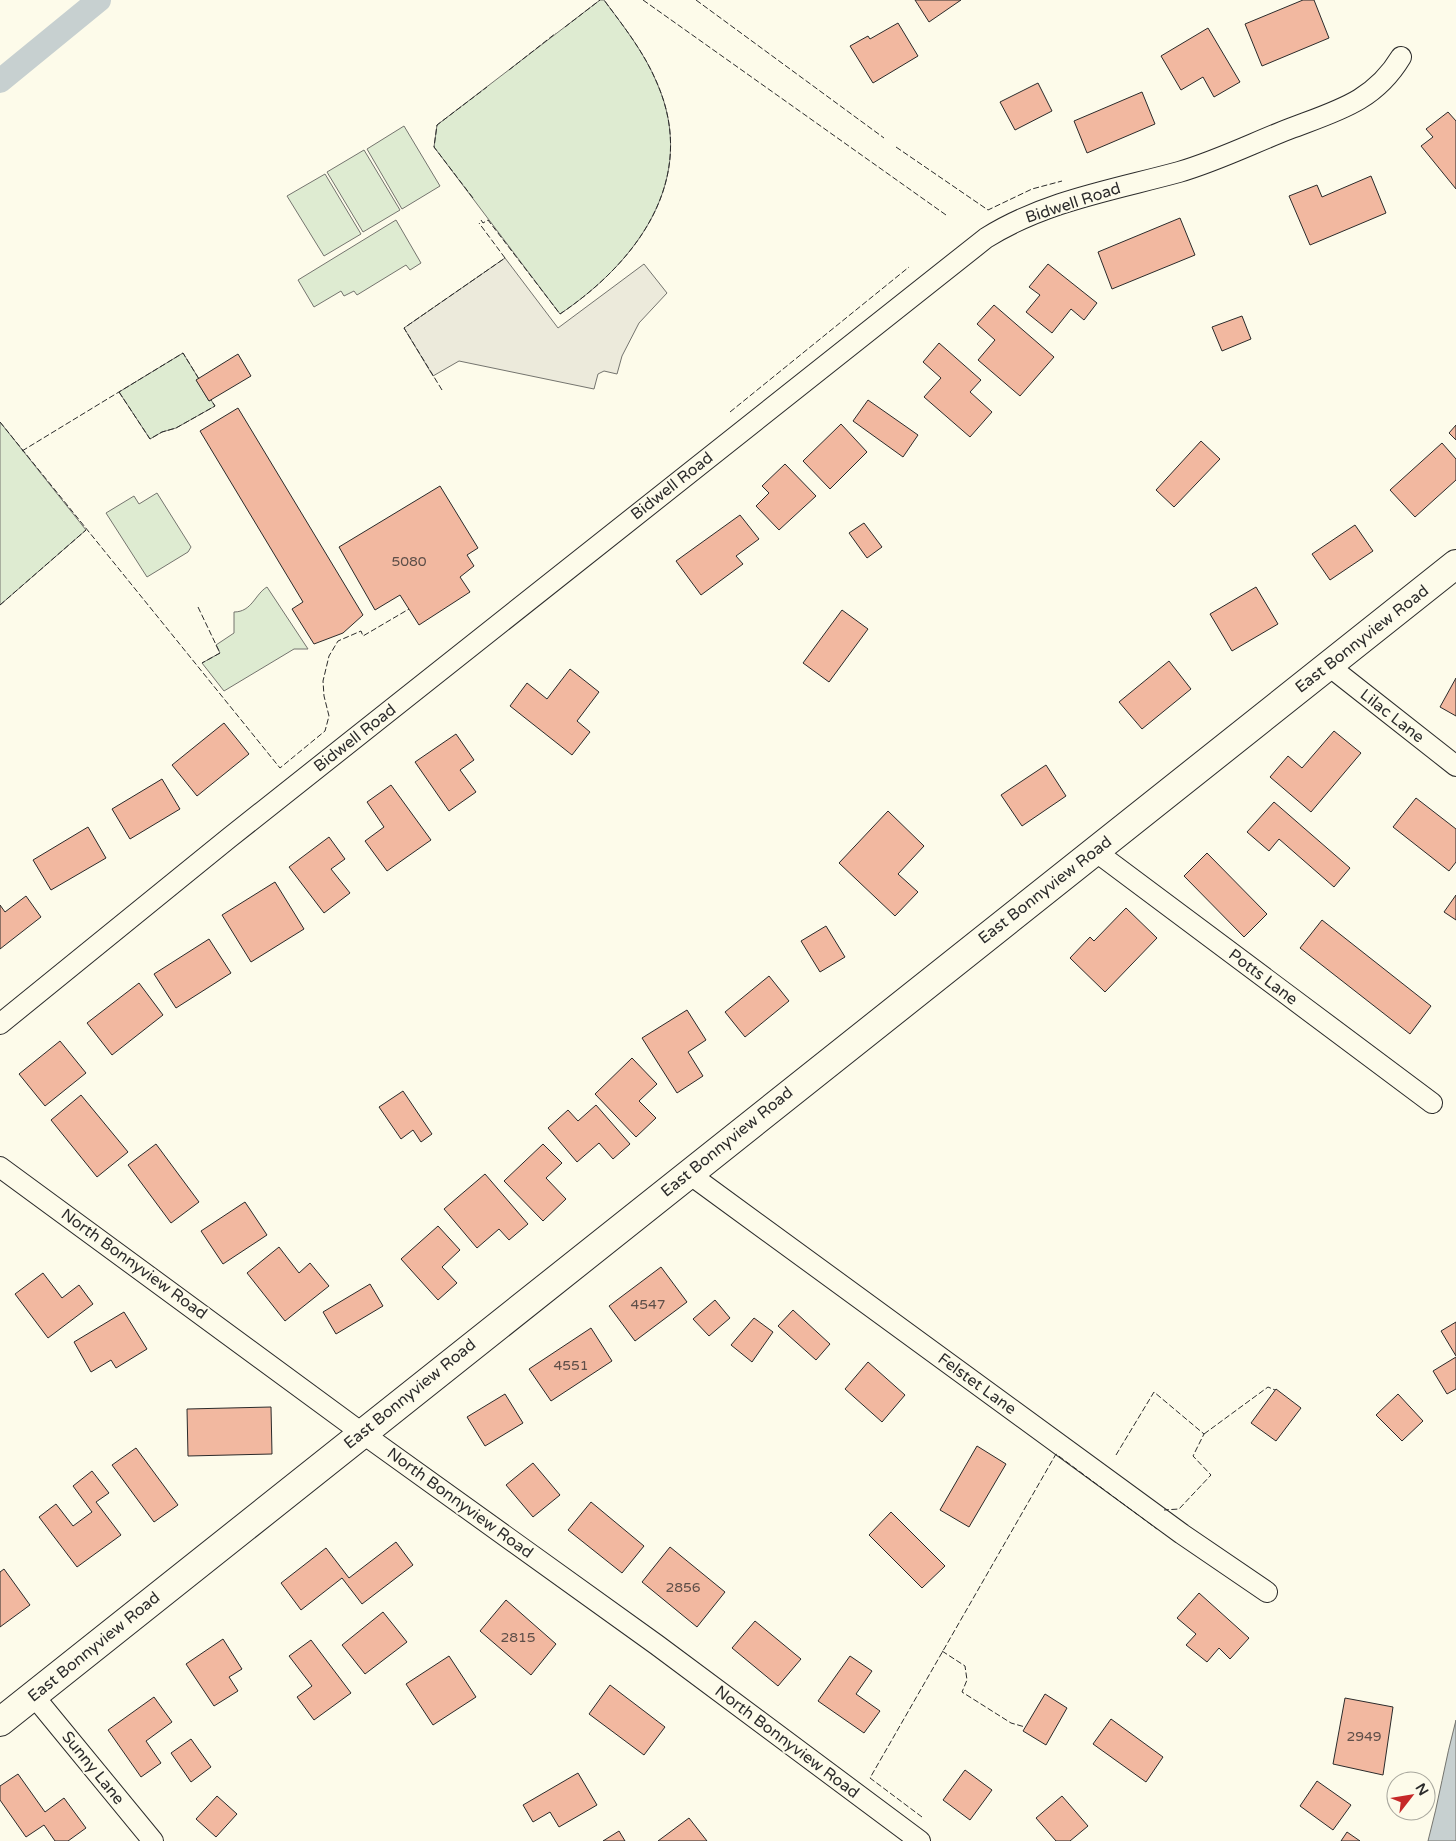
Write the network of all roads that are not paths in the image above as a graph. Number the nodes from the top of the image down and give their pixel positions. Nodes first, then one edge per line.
1 (1401, 57) dead end
2 (1456, 564) edge
3 (1329, 666) junction
4 (1456, 766) edge
5 (1095, 851) junction
6 (0, 1024) edge
7 (1432, 1103) dead end
8 (0, 1167) edge
9 (688, 1173) junction
10 (362, 1433) junction
11 (1267, 1592) dead end
12 (33, 1695) junction
13 (0, 1722) edge
14 (153, 1841) edge
15 (920, 1841) edge

1 - 6 street, Bidwell Road
2 - 3 street, East Bonnyview Road
3 - 4 street, Lilac Lane
3 - 5 street, East Bonnyview Road
5 - 7 street, Potts Lane
5 - 9 street, East Bonnyview Road
8 - 10 street, North Bonnyview Road
9 - 10 street, East Bonnyview Road
9 - 11 street, Felstet Lane
10 - 12 street, East Bonnyview Road
10 - 15 street, North Bonnyview Road
12 - 13 street, East Bonnyview Road
12 - 14 street, Sunny Lane

